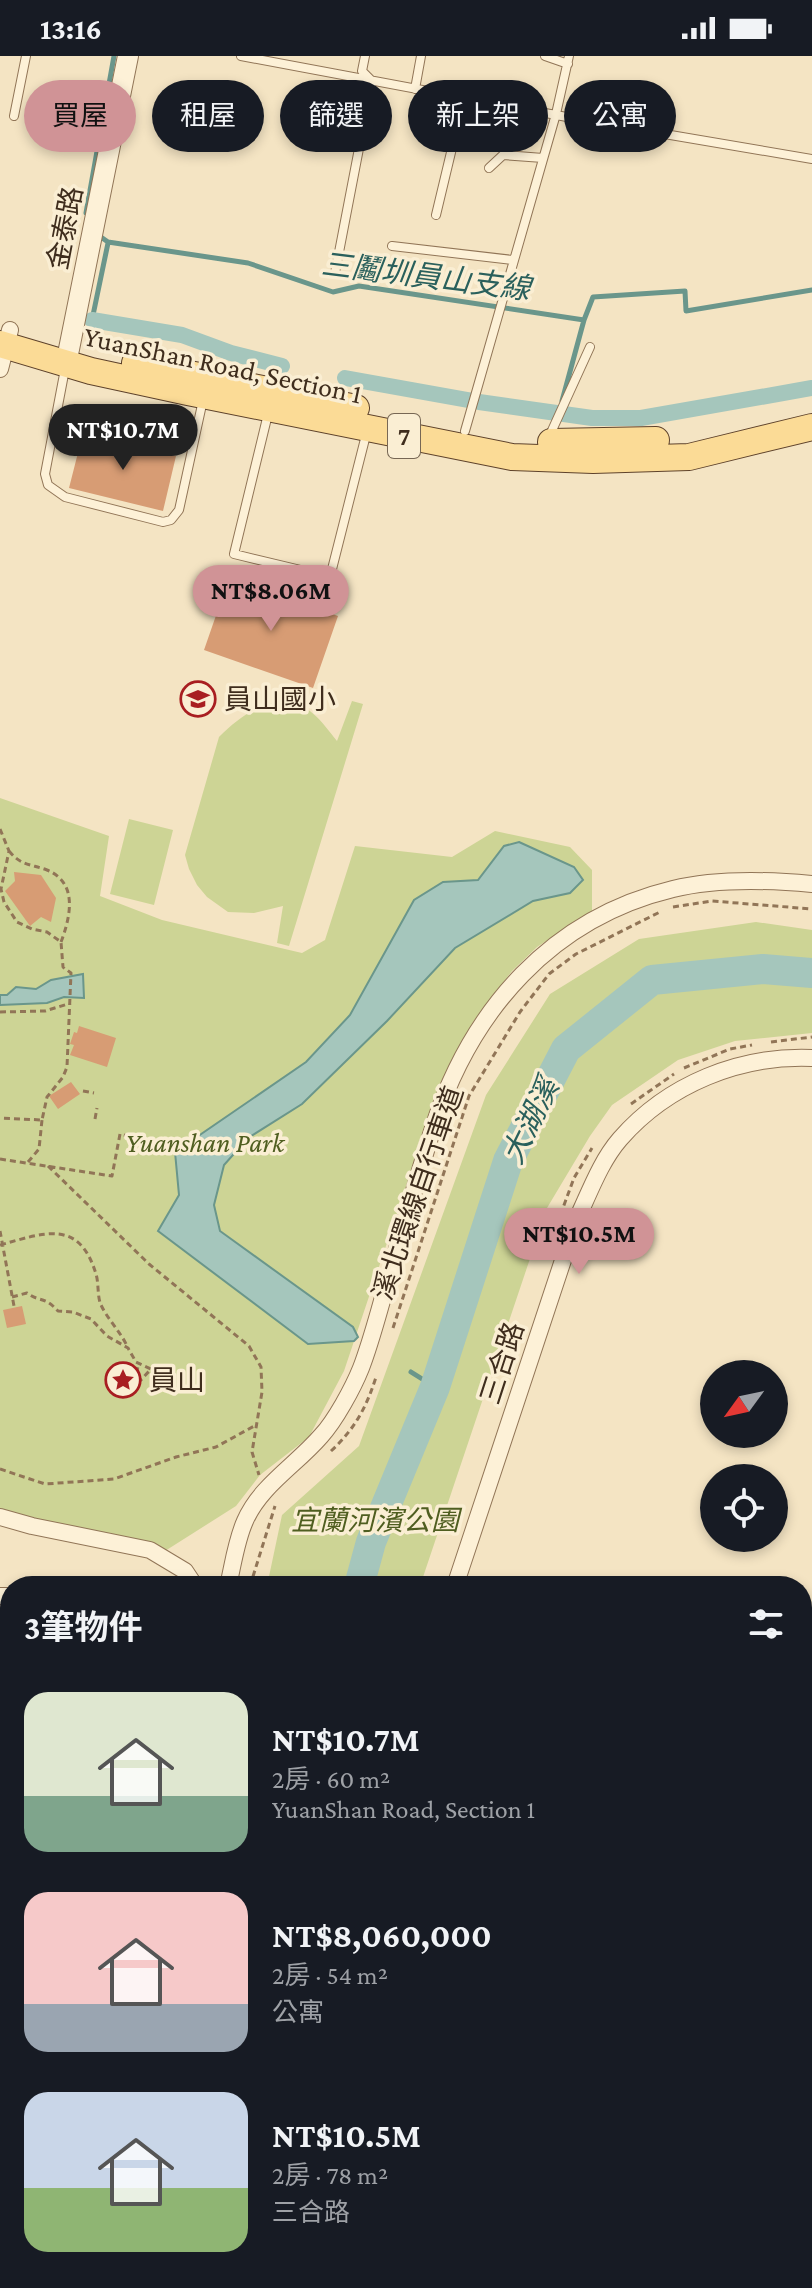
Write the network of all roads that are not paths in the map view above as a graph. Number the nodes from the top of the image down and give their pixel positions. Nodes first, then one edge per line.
1 (26, 56) edge
2 (128, 56) edge
3 (241, 56) edge
4 (365, 56) edge
5 (421, 56) edge
6 (545, 56) edge
7 (288, 60) edge
8 (568, 60) edge
9 (368, 80) edge
10 (371, 80) edge
11 (417, 80) edge
12 (548, 113) edge
13 (556, 114) junction
14 (14, 116) dead end
15 (358, 152) edge
16 (451, 152) edge
17 (543, 158) junction
18 (812, 159) edge
19 (489, 168) dead end
20 (436, 215) dead end
21 (392, 246) dead end
22 (513, 260) junction
23 (335, 273) dead end
24 (4, 343) edge
25 (590, 347) dead end
26 (68, 355) junction
27 (204, 396) junction
28 (269, 409) junction
29 (812, 409) edge
30 (812, 427) edge
31 (368, 429) junction
32 (465, 431) junction
33 (546, 442) junction
34 (812, 884) edge
35 (812, 1058) edge
36 (0, 1517) edge
37 (188, 1576) edge
38 (231, 1576) edge
39 (458, 1576) edge

1 - 14 lane
2 - 26 street, 金泰路
3 - 7 lane
4 - 10 lane
5 - 11 lane
6 - 8 lane
7 - 9 lane
8 - 13 lane
12 - 13 lane
13 - 17 lane
13 - 18 lane
15 - 23 lane
16 - 20 lane
17 - 19 lane
17 - 22 lane
21 - 22 lane
22 - 32 lane
24 - 26 main road, YuanShan Road, Section 1 / 7
25 - 33 lane
26 - 27 main road, YuanShan Road, Section 1 / 7
26 - 27 lane
26 - 32 main road, YuanShan Road, Section 1 / 7
27 - 28 main road, YuanShan Road, Section 1 / 7
28 - 31 main road, YuanShan Road, Section 1 / 7
28 - 31 lane
29 - 33 main road, YuanShan Road, Section 1 / 7
30 - 31 main road, YuanShan Road, Section 1 / 7
32 - 33 main road, YuanShan Road, Section 1 / 7
34 - 38 street
35 - 39 street, 三合路
36 - 37 street

